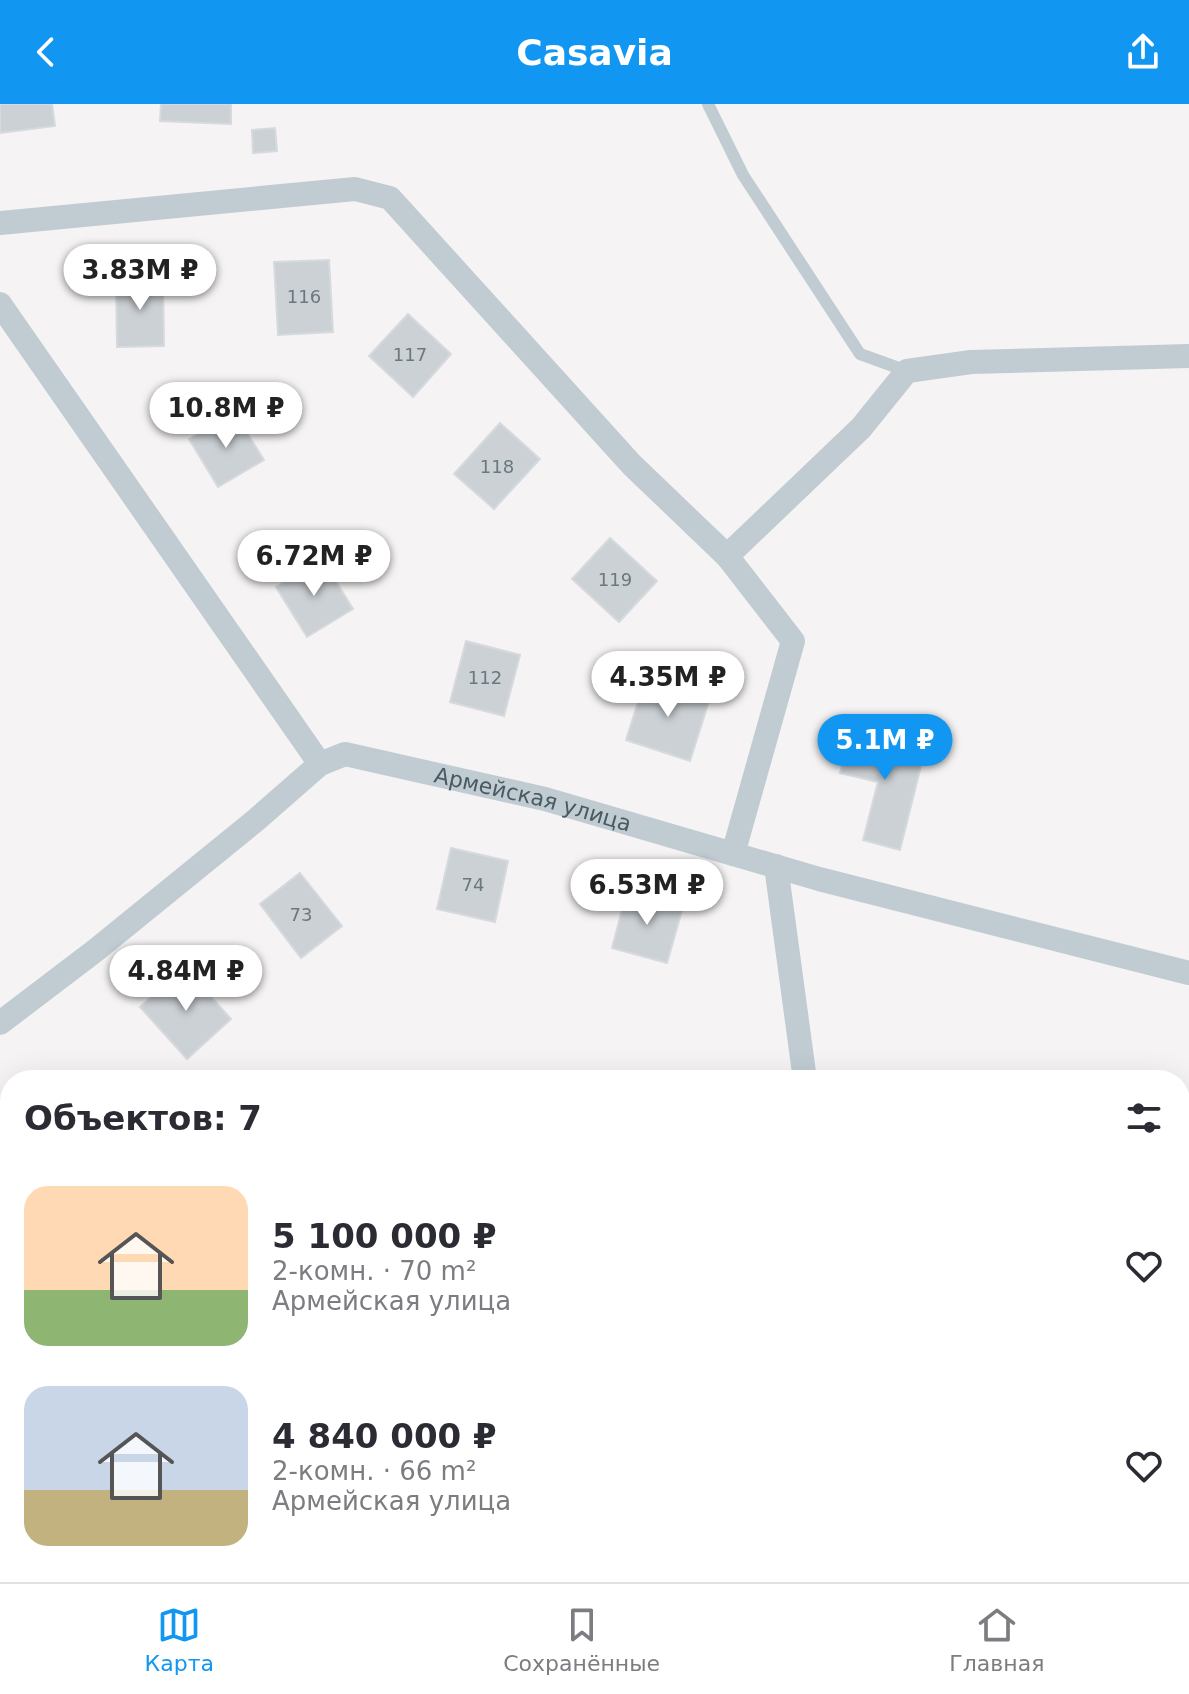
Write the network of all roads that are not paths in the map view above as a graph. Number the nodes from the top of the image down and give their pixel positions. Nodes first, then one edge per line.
1 (708, 104) edge
2 (0, 223) edge
3 (0, 304) edge
4 (1189, 356) edge
5 (907, 371) junction
6 (727, 556) junction
7 (320, 764) junction
8 (733, 854) junction
9 (776, 866) junction
10 (1189, 973) edge
11 (1, 1020) edge
12 (804, 1070) edge

1 - 5 lane
2 - 6 street
3 - 7 street
4 - 5 street
5 - 6 street
6 - 8 street
7 - 8 street, Армейская улица
7 - 11 street, Армейская улица
8 - 9 street, Армейская улица
9 - 10 street, Армейская улица
9 - 12 street

